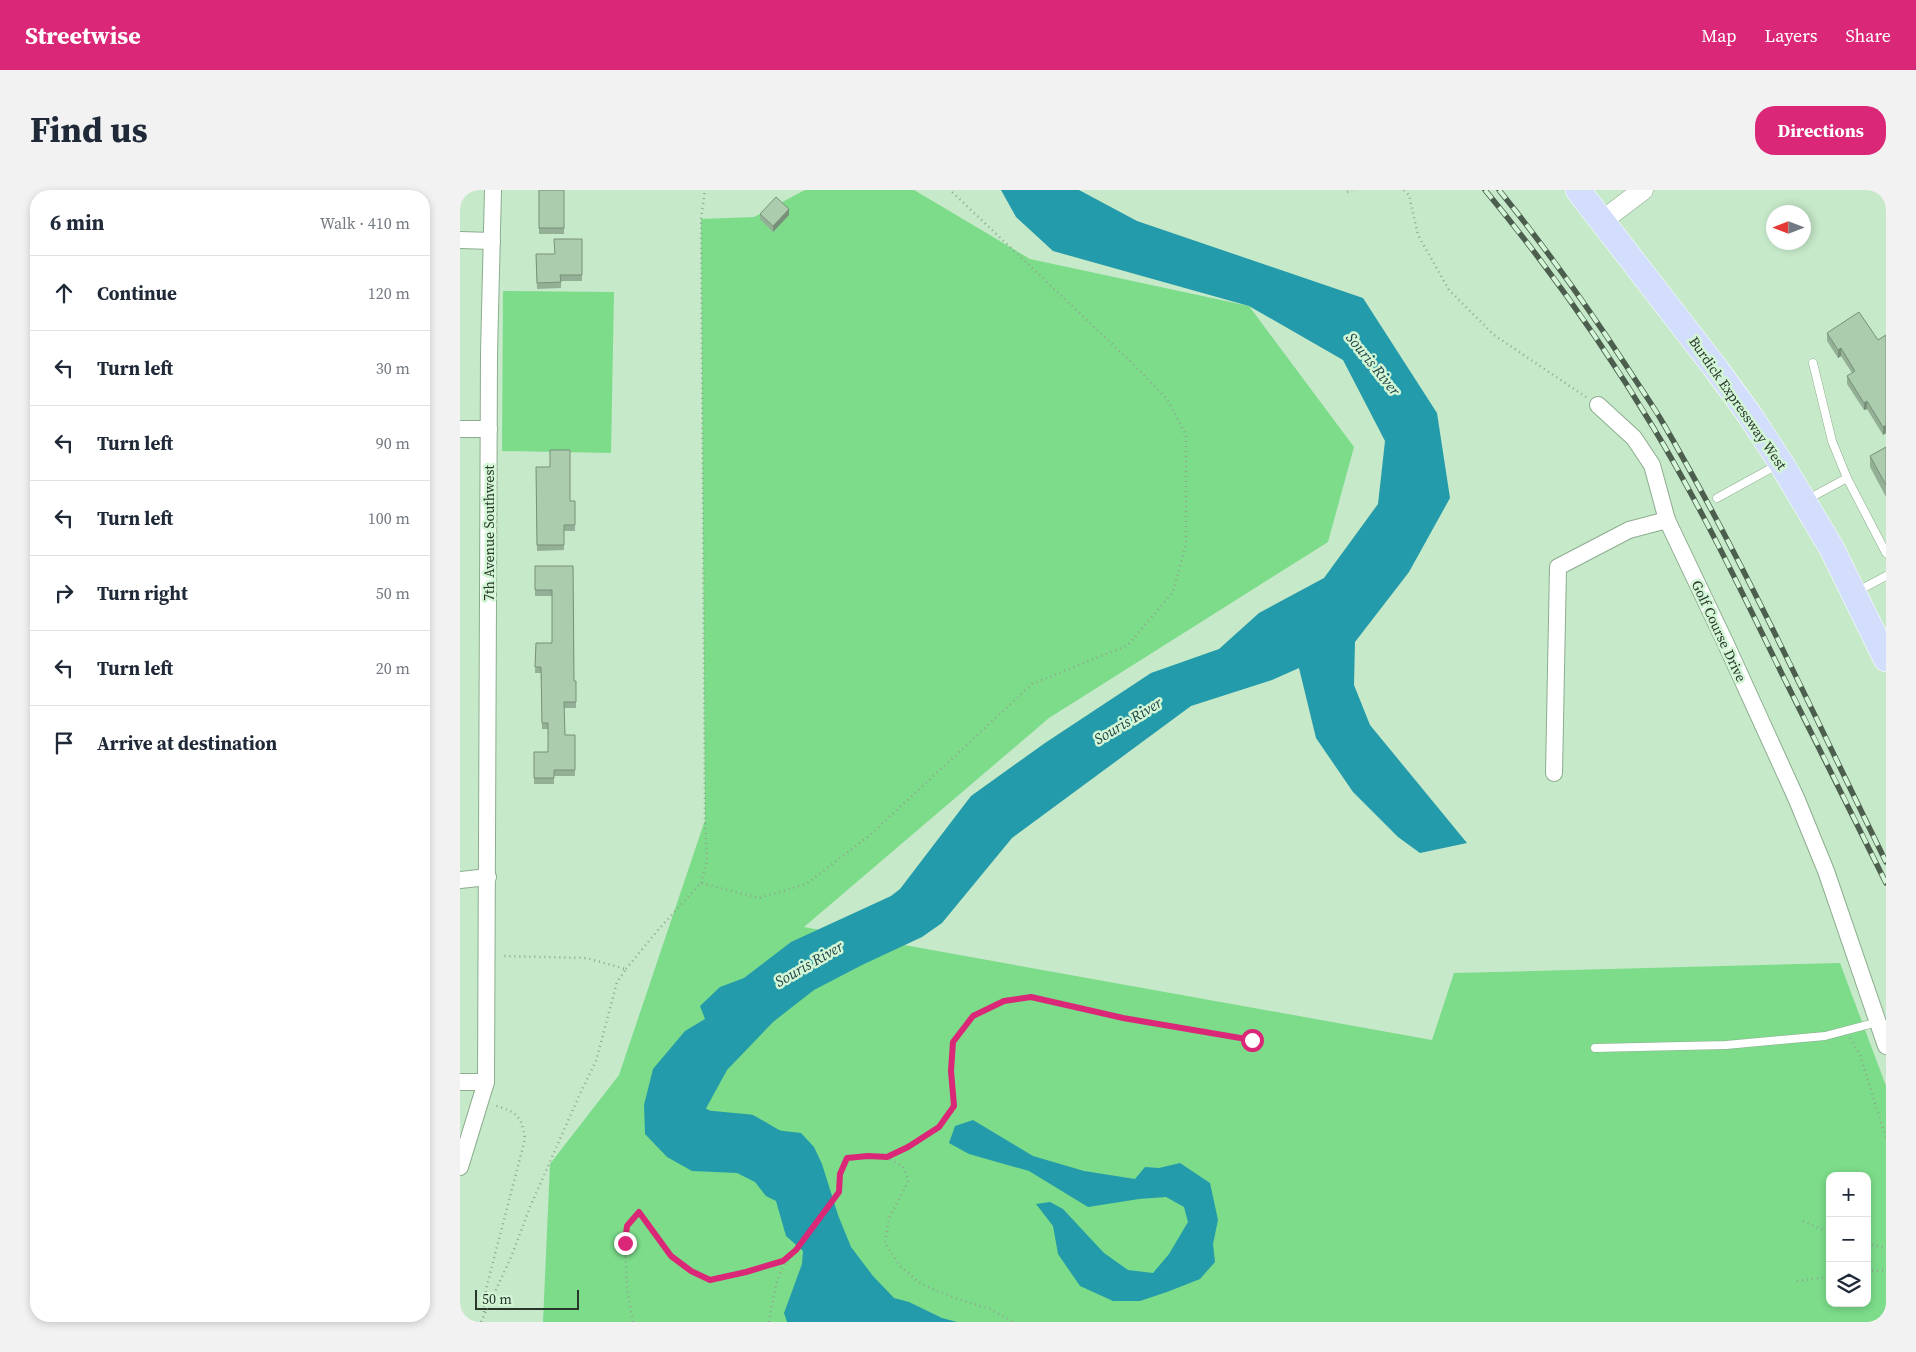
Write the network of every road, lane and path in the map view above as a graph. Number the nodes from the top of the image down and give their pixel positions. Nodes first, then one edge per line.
1 (493, 190) edge
2 (705, 190) edge
3 (950, 190) edge
4 (1352, 190) edge
5 (1404, 190) edge
6 (1578, 190) edge
7 (1643, 190) edge
8 (1347, 192) dead end
9 (1602, 221) junction
10 (460, 240) edge
11 (492, 240) junction
12 (1813, 363) dead end
13 (1598, 405) joint
14 (460, 429) edge
15 (489, 429) junction
16 (1781, 463) junction
17 (1847, 478) junction
18 (1717, 498) dead end
19 (1804, 501) junction
20 (1667, 520) junction
21 (1886, 553) edge
22 (1886, 576) edge
23 (1854, 593) junction
24 (1886, 659) edge
25 (1554, 773) dead end
26 (488, 877) junction
27 (460, 880) edge
28 (700, 884) junction
29 (487, 956) junction
30 (626, 969) junction
31 (1878, 1022) junction
32 (1845, 1031) junction
33 (1252, 1040) dead end
34 (1886, 1046) edge
35 (1595, 1048) dead end
36 (460, 1082) edge
37 (486, 1082) junction
38 (480, 1102) junction
39 (1886, 1138) edge
40 (887, 1157) junction
41 (460, 1167) edge
42 (1803, 1221) dead end
43 (1826, 1231) edge
44 (1871, 1245) edge
45 (1886, 1248) edge
46 (796, 1250) junction
47 (1886, 1270) edge
48 (1871, 1271) edge
49 (1826, 1277) edge
50 (1797, 1281) dead end
51 (484, 1316) junction
52 (481, 1322) edge
53 (633, 1322) edge
54 (769, 1322) edge
55 (1013, 1322) edge

1 - 11 street, 7th Avenue Southwest
2 - 28 path
3 - 28 path
4 - 8 path
5 - 13 path
6 - 9 main road, Burdick Expressway West
7 - 9 street
9 - 16 main road, Burdick Expressway West
10 - 11 street
11 - 15 street, 7th Avenue Southwest
12 - 17 lane
13 - 20 street, Golf Course Drive
14 - 15 street
15 - 26 street, 7th Avenue Southwest
16 - 18 lane
16 - 19 main road, Burdick Expressway West
17 - 19 lane
17 - 21 lane
19 - 23 main road, Burdick Expressway West
20 - 25 street
20 - 31 street, Golf Course Drive
22 - 23 lane
23 - 24 main road, Burdick Expressway West
26 - 27 street
26 - 29 street, 7th Avenue Southwest
28 - 30 path
29 - 30 path
29 - 37 street, 7th Avenue Southwest
30 - 51 path
31 - 32 lane
31 - 34 street, Golf Course Drive
32 - 35 lane
32 - 39 path
33 - 40 path
36 - 37 street
37 - 38 street, 7th Avenue Southwest
38 - 41 street, 7th Avenue Southwest
38 - 51 path
40 - 46 path
40 - 55 path
42 - 43 path
44 - 45 path
46 - 53 path
46 - 54 path
47 - 48 path
49 - 50 path
51 - 52 path

